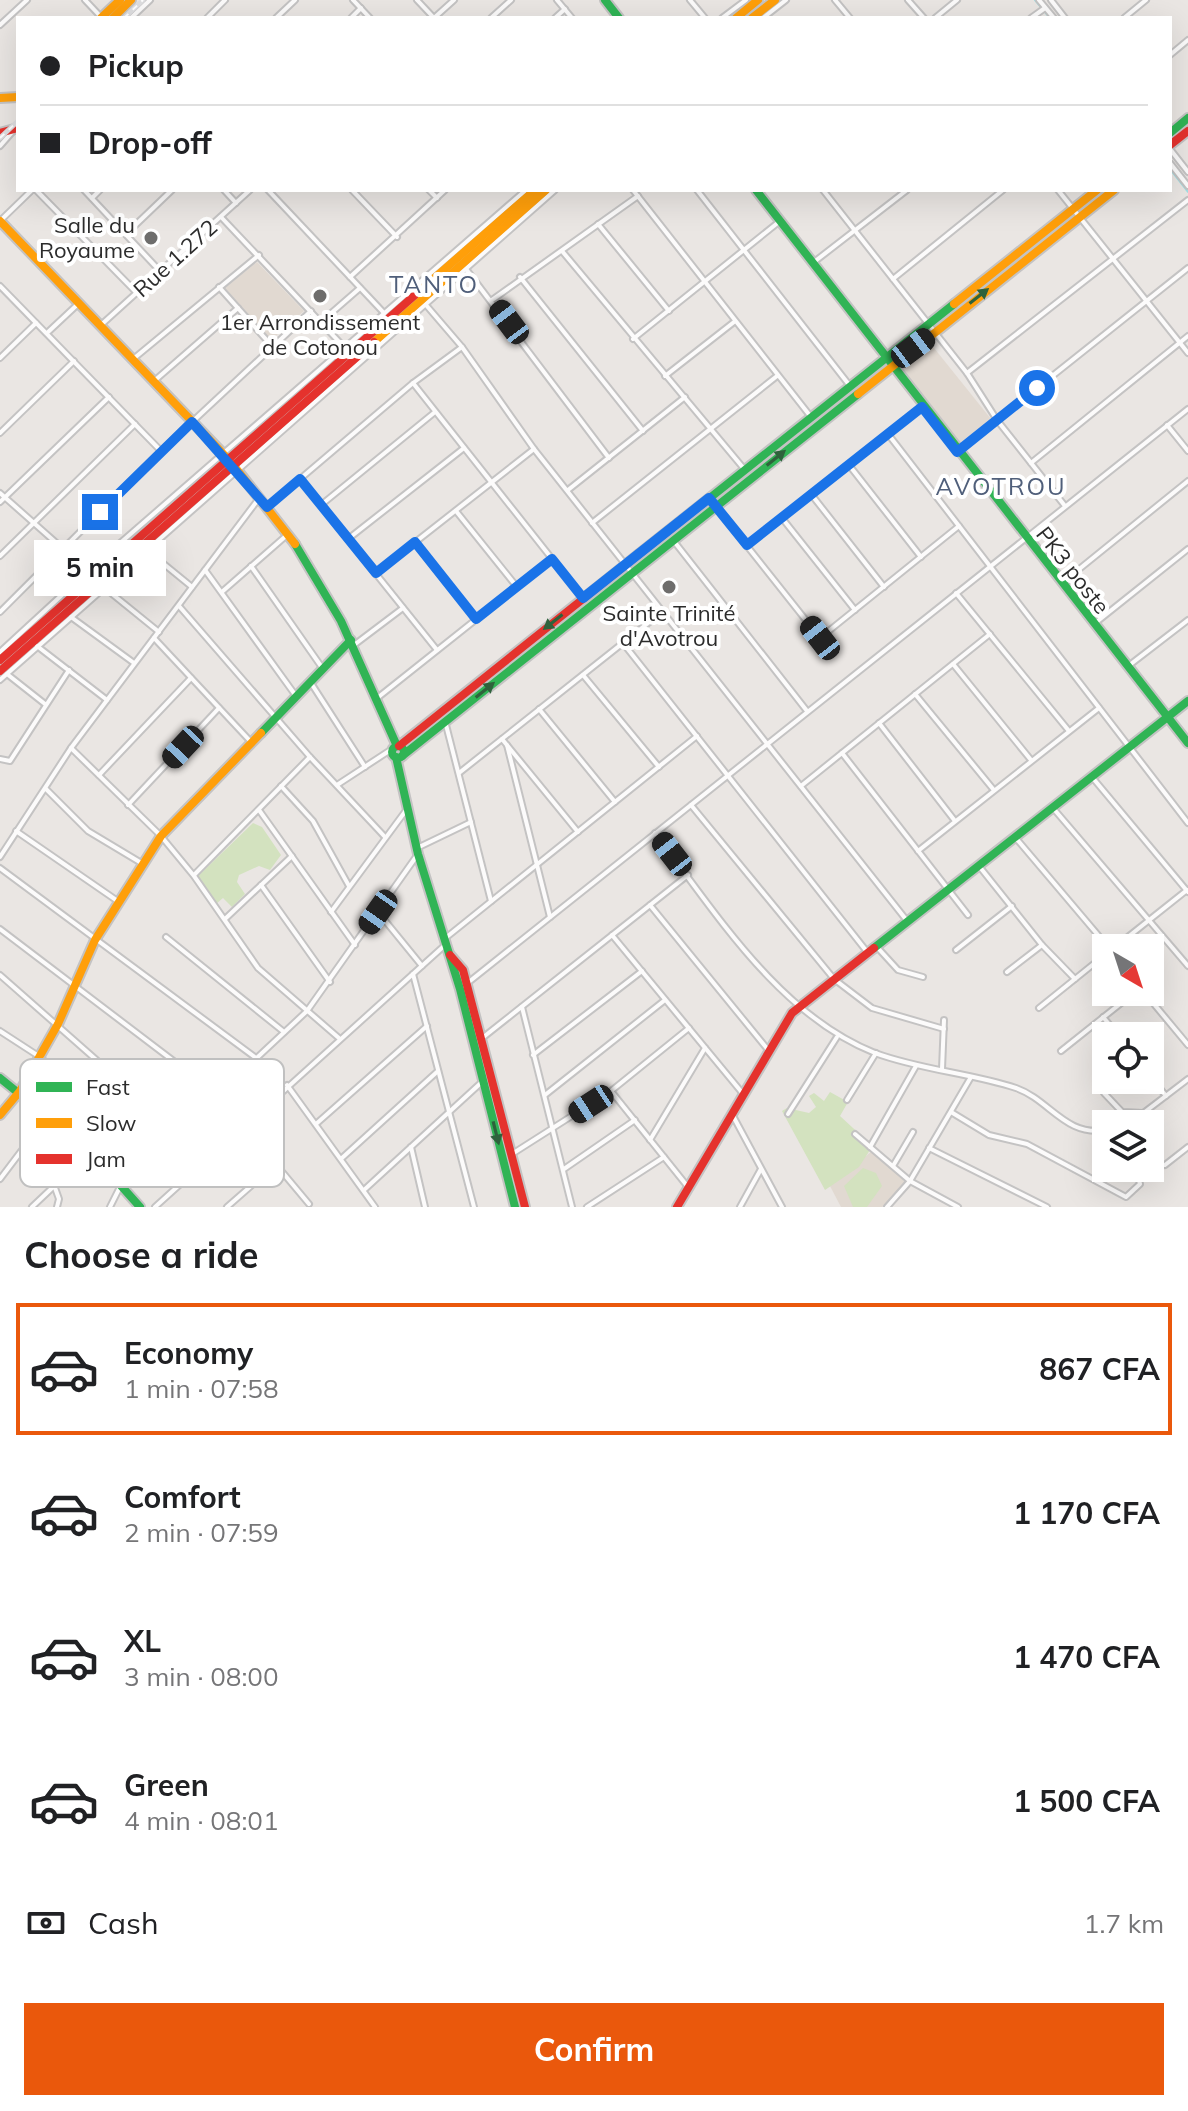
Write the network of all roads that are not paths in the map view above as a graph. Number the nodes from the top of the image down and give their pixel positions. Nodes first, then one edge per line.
1 (27, 0) edge
2 (85, 0) edge
3 (120, 0) edge
4 (131, 0) edge
5 (150, 0) edge
6 (225, 0) edge
7 (295, 0) edge
8 (353, 0) edge
9 (417, 0) edge
10 (454, 0) edge
11 (511, 0) edge
12 (557, 0) edge
13 (605, 0) edge
14 (690, 0) edge
15 (746, 0) edge
16 (758, 0) edge
17 (775, 0) edge
18 (786, 0) edge
19 (835, 0) edge
20 (908, 0) edge
21 (957, 0) edge
22 (1039, 0) edge
23 (1146, 0) edge
24 (361, 8) junction
25 (1045, 8) junction
26 (565, 9) junction
27 (99, 16) edge
28 (103, 16) edge
29 (115, 16) edge
30 (133, 16) edge
31 (209, 16) edge
32 (278, 16) edge
33 (353, 16) edge
34 (368, 16) edge
35 (432, 16) edge
36 (436, 16) edge
37 (493, 16) edge
38 (557, 16) edge
39 (570, 16) edge
40 (617, 16) edge
41 (703, 16) edge
42 (725, 16) edge
43 (738, 16) edge
44 (755, 16) edge
45 (766, 16) edge
46 (848, 16) edge
47 (922, 16) edge
48 (937, 16) edge
49 (1034, 16) edge
50 (1052, 16) edge
51 (1126, 16) edge
52 (0, 25) edge
53 (1188, 40) edge
54 (1172, 53) edge
55 (15, 95) edge
56 (0, 98) edge
57 (1188, 118) edge
58 (8, 129) edge
59 (1172, 131) edge
60 (1188, 131) edge
61 (1172, 145) edge
62 (0, 146) edge
63 (1172, 150) edge
64 (1172, 166) edge
65 (1188, 172) edge
66 (1188, 186) edge
67 (32, 192) edge
68 (36, 192) edge
69 (86, 192) edge
70 (98, 192) edge
71 (170, 192) edge
72 (226, 192) edge
73 (248, 192) edge
74 (270, 192) edge
75 (354, 192) edge
76 (431, 192) edge
77 (443, 192) edge
78 (518, 192) edge
79 (524, 192) edge
80 (533, 192) edge
81 (544, 192) edge
82 (553, 192) edge
83 (635, 192) edge
84 (699, 192) edge
85 (758, 192) edge
86 (824, 192) edge
87 (904, 192) edge
88 (1001, 192) edge
89 (1059, 192) edge
90 (1094, 192) edge
91 (1111, 192) edge
92 (521, 195) junction
93 (638, 196) junction
94 (92, 198) junction
95 (437, 198) junction
96 (1188, 200) edge
97 (237, 203) junction
98 (1072, 209) junction
99 (221, 217) junction
100 (1079, 217) junction
101 (0, 221) edge
102 (780, 221) junction
103 (598, 224) junction
104 (853, 233) junction
105 (126, 234) junction
106 (397, 237) junction
107 (746, 249) junction
108 (562, 251) junction
109 (259, 255) junction
110 (1112, 261) junction
111 (813, 263) junction
112 (1188, 268) edge
113 (466, 269) junction
114 (159, 270) junction
115 (350, 277) junction
116 (520, 277) junction
117 (893, 279) junction
118 (707, 280) junction
119 (219, 287) junction
120 (1, 288) edge
121 (360, 288) junction
122 (136, 292) junction
123 (492, 300) junction
124 (1146, 301) junction
125 (78, 304) junction
126 (426, 305) junction
127 (238, 308) junction
128 (311, 311) junction
129 (669, 311) junction
130 (384, 313) junction
131 (321, 322) junction
132 (734, 322) junction
133 (36, 323) junction
134 (100, 327) junction
135 (930, 328) junction
136 (47, 333) junction
137 (1188, 336) edge
138 (633, 339) junction
139 (1180, 342) junction
140 (272, 346) junction
141 (462, 347) junction
142 (345, 348) junction
143 (1188, 353) edge
144 (886, 355) junction
145 (0, 358) edge
146 (132, 360) junction
147 (74, 361) junction
148 (893, 363) junction
149 (967, 373) junction
150 (665, 376) junction
151 (777, 376) junction
152 (153, 382) junction
153 (413, 383) junction
154 (850, 386) junction
155 (109, 397) junction
156 (685, 397) junction
157 (922, 407) junction
158 (1188, 409) edge
159 (435, 412) junction
160 (811, 417) junction
161 (997, 420) junction
162 (192, 422) junction
163 (135, 424) junction
164 (1167, 425) junction
165 (643, 431) junction
166 (712, 431) junction
167 (0, 433) edge
168 (888, 434) junction
169 (464, 448) junction
170 (534, 449) junction
171 (161, 451) junction
172 (1188, 451) edge
173 (957, 452) junction
174 (609, 458) junction
175 (231, 462) junction
176 (1031, 463) junction
177 (849, 465) junction
178 (745, 470) junction
179 (300, 479) junction
180 (1188, 481) edge
181 (491, 482) junction
182 (567, 491) junction
183 (0, 493) edge
184 (811, 494) junction
185 (260, 497) junction
186 (5, 498) junction
187 (709, 498) junction
188 (0, 502) edge
189 (321, 505) junction
190 (716, 506) junction
191 (1065, 506) junction
192 (267, 507) junction
193 (456, 510) junction
194 (781, 518) junction
195 (34, 523) junction
196 (592, 523) junction
197 (959, 526) junction
198 (287, 535) junction
199 (1025, 538) junction
200 (348, 539) junction
201 (673, 540) junction
202 (415, 542) junction
203 (747, 545) junction
204 (64, 549) junction
205 (1188, 549) edge
206 (148, 551) junction
207 (0, 556) edge
208 (921, 557) junction
209 (552, 559) junction
210 (625, 565) junction
211 (251, 566) junction
212 (990, 566) junction
213 (205, 570) junction
214 (88, 571) junction
215 (376, 573) junction
216 (632, 573) junction
217 (1061, 583) junction
218 (517, 587) junction
219 (884, 587) junction
220 (193, 588) junction
221 (106, 589) junction
222 (223, 591) junction
223 (956, 593) junction
224 (583, 598) junction
225 (179, 606) junction
226 (403, 608) junction
227 (855, 610) junction
228 (0, 612) edge
229 (662, 612) junction
230 (71, 617) junction
231 (476, 619) junction
232 (1188, 620) edge
233 (1094, 624) junction
234 (159, 632) junction
235 (990, 634) junction
236 (154, 638) junction
237 (352, 643) junction
238 (623, 643) junction
239 (37, 646) junction
240 (437, 650) junction
241 (0, 652) edge
242 (0, 660) edge
243 (134, 663) junction
244 (953, 664) junction
245 (1127, 667) junction
246 (323, 669) junction
247 (69, 670) junction
248 (3, 672) edge
249 (583, 675) junction
250 (191, 678) junction
251 (0, 680) edge
252 (311, 683) junction
253 (915, 694) junction
254 (297, 698) junction
255 (376, 699) junction
256 (107, 700) junction
257 (1188, 701) edge
258 (45, 704) junction
259 (219, 708) junction
260 (1099, 708) junction
261 (539, 709) junction
262 (807, 712) junction
263 (438, 713) junction
264 (277, 718) junction
265 (1168, 718) junction
266 (445, 721) junction
267 (879, 723) junction
268 (1069, 731) junction
269 (697, 736) junction
270 (502, 739) junction
271 (252, 743) junction
272 (1188, 743) edge
273 (767, 744) junction
274 (507, 745) junction
275 (71, 748) junction
276 (1129, 748) junction
277 (396, 749) junction
278 (842, 753) junction
279 (310, 757) junction
280 (0, 759) edge
281 (1031, 760) junction
282 (365, 767) junction
283 (659, 767) junction
284 (459, 773) junction
285 (728, 775) junction
286 (99, 776) junction
287 (1092, 777) junction
288 (337, 785) junction
289 (281, 786) junction
290 (801, 786) junction
291 (46, 789) junction
292 (993, 789) junction
293 (615, 802) junction
294 (128, 805) junction
295 (691, 805) junction
296 (1053, 808) junction
297 (407, 809) junction
298 (259, 810) junction
299 (955, 821) junction
300 (471, 822) junction
301 (1188, 823) edge
302 (16, 831) junction
303 (578, 832) junction
304 (655, 833) junction
305 (161, 836) junction
306 (385, 837) junction
307 (1015, 837) junction
308 (417, 851) junction
309 (918, 851) junction
310 (292, 856) junction
311 (0, 857) edge
312 (538, 864) junction
313 (145, 865) junction
314 (979, 866) junction
315 (0, 868) edge
316 (688, 875) junction
317 (194, 876) junction
318 (261, 885) junction
319 (349, 886) junction
320 (948, 890) junction
321 (1187, 891) edge
322 (491, 901) junction
323 (119, 902) junction
324 (650, 905) junction
325 (1012, 906) junction
326 (331, 912) junction
327 (378, 912) junction
328 (968, 915) dead end
329 (550, 917) junction
330 (225, 919) junction
331 (1150, 919) junction
332 (908, 922) junction
333 (2, 931) edge
334 (1100, 934) edge
335 (1130, 934) edge
336 (612, 935) junction
337 (166, 937) dead end
338 (0, 940) edge
339 (95, 940) junction
340 (355, 945) junction
341 (1042, 945) junction
342 (444, 946) junction
343 (877, 947) junction
344 (956, 950) dead end
345 (868, 953) junction
346 (1092, 965) edge
347 (422, 966) junction
348 (1188, 966) edge
349 (642, 971) junction
350 (1007, 972) dead end
351 (413, 974) junction
352 (0, 975) edge
353 (923, 977) dead end
354 (834, 979) junction
355 (1075, 979) junction
356 (330, 982) junction
357 (75, 984) junction
358 (463, 986) junction
359 (665, 1000) junction
360 (1117, 1006) edge
361 (1156, 1006) edge
362 (522, 1007) junction
363 (799, 1008) junction
364 (1039, 1008) dead end
365 (307, 1011) junction
366 (1103, 1017) junction
367 (944, 1020) dead end
368 (1107, 1022) edge
369 (58, 1024) junction
370 (427, 1026) junction
371 (689, 1028) junction
372 (944, 1029) junction
373 (0, 1031) edge
374 (284, 1032) junction
375 (837, 1037) junction
376 (340, 1039) junction
377 (481, 1039) junction
378 (1188, 1045) edge
379 (705, 1048) junction
380 (769, 1051) junction
381 (1061, 1051) dead end
382 (876, 1053) junction
383 (533, 1055) junction
384 (40, 1057) joint
385 (256, 1058) joint
386 (97, 1059) edge
387 (170, 1059) edge
388 (916, 1066) junction
389 (942, 1069) junction
390 (438, 1071) junction
391 (971, 1077) junction
392 (0, 1078) edge
393 (1188, 1079) edge
394 (483, 1081) junction
395 (287, 1085) junction
396 (284, 1088) edge
397 (20, 1091) joint
398 (611, 1091) junction
399 (1105, 1094) edge
400 (1164, 1094) edge
401 (744, 1095) junction
402 (544, 1096) junction
403 (1166, 1096) junction
404 (847, 1100) dead end
405 (1120, 1110) edge
406 (1148, 1110) edge
407 (450, 1112) junction
408 (951, 1112) junction
409 (732, 1114) junction
410 (788, 1114) dead end
411 (0, 1115) edge
412 (635, 1120) junction
413 (316, 1124) junction
414 (553, 1129) junction
415 (1092, 1131) edge
416 (913, 1132) dead end
417 (855, 1134) dead end
418 (650, 1140) junction
419 (411, 1147) junction
420 (870, 1147) junction
421 (1188, 1147) edge
422 (929, 1148) junction
423 (20, 1152) edge
424 (512, 1154) junction
425 (664, 1157) junction
426 (341, 1158) junction
427 (1165, 1165) dead end
428 (893, 1166) junction
429 (563, 1169) junction
430 (761, 1169) junction
431 (284, 1174) edge
432 (0, 1179) edge
433 (1092, 1179) edge
434 (910, 1181) junction
435 (1098, 1182) edge
436 (1140, 1182) edge
437 (52, 1187) edge
438 (55, 1187) edge
439 (120, 1187) edge
440 (123, 1187) edge
441 (177, 1187) edge
442 (250, 1187) edge
443 (688, 1187) junction
444 (364, 1190) junction
445 (309, 1204) dead end
446 (32, 1207) edge
447 (57, 1207) edge
448 (110, 1207) edge
449 (140, 1207) edge
450 (155, 1207) edge
451 (227, 1207) edge
452 (375, 1207) edge
453 (425, 1207) edge
454 (474, 1207) edge
455 (515, 1207) edge
456 (525, 1207) edge
457 (572, 1207) edge
458 (587, 1207) edge
459 (677, 1207) edge
460 (740, 1207) edge
461 (782, 1207) edge
462 (887, 1207) edge
463 (958, 1207) edge
464 (1047, 1207) edge

1 - 52 street
2 - 27 street
3 - 28 main road
4 - 29 main road
5 - 30 street
6 - 31 street
7 - 32 street
8 - 24 street
9 - 35 street
10 - 36 street
11 - 37 street
12 - 26 street
13 - 40 main road
14 - 41 street
15 - 42 street
16 - 43 main road
17 - 44 main road
18 - 45 street
19 - 46 street
20 - 47 street
21 - 48 street
22 - 25 street
23 - 51 street
24 - 33 street
24 - 34 street
25 - 49 street
25 - 50 street
26 - 38 street
26 - 39 street
53 - 54 street
55 - 56 main road
57 - 59 main road
58 - 62 street
60 - 61 main road
63 - 65 street
64 - 66 street
67 - 101 street
68 - 122 street
69 - 94 street
70 - 94 street
71 - 105 street
72 - 97 street
73 - 97 street, Rue 1.272
74 - 115 street
75 - 106 street
76 - 95 street
77 - 95 street
78 - 92 street
79 - 92 street
80 - 175 main road
81 - 175 main road
82 - 113 street
83 - 93 street
84 - 107 street
85 - 102 main road, PK3 poste
86 - 104 street
87 - 104 street
88 - 117 street
89 - 98 street
90 - 98 main road
91 - 100 main road
92 - 130 street
93 - 103 street
93 - 118 street
94 - 105 street
95 - 106 street
96 - 110 street
97 - 99 street, Rue 1.272
98 - 100 street
98 - 135 main road
99 - 109 street
99 - 114 street, Rue 1.272
100 - 110 street
135 -> 100 main road
101 - 125 main road
102 - 107 street
102 - 111 main road, PK3 poste
103 - 108 street
103 - 129 street
104 - 111 street
104 - 117 street
105 - 114 street
106 - 115 street
107 - 118 street
107 - 154 street
108 - 116 street
108 - 138 street
109 - 119 street
109 - 128 street
110 - 124 street
110 - 149 street
111 - 144 main road, PK3 poste
112 - 124 street
113 - 123 street
113 - 126 street
114 - 122 street, Rue 1.272
115 - 121 street
116 - 123 street
116 - 165 street
117 - 135 street
118 - 129 street
118 - 132 street
119 - 127 street
119 - 146 street
120 - 133 street
121 - 130 street
121 - 131 street
122 - 134 street, Rue 1.272
123 - 174 street
124 - 139 street
124 - 161 street
125 - 134 main road
125 - 136 street
126 - 141 street
126 - 175 street
127 - 140 street
127 - 152 street
128 - 131 street
128 - 140 street
129 - 138 street
130 - 142 street
131 - 142 street
132 - 150 street
132 - 151 street
133 - 136 street
133 - 145 street
134 - 146 main road
135 - 144 main road
135 - 148 main road
135 - 149 street
136 - 147 street
137 - 139 street
138 - 150 street
139 - 143 street
139 - 176 street
140 - 162 street
141 - 153 street
141 - 170 street
142 - 175 street
144 - 148 main road, PK3 poste
144 - 154 main road
146 - 152 main road
147 - 155 street
147 - 167 street
148 - 157 main road, PK3 poste
190 -> 148 main road
149 - 161 street
150 - 156 street
151 - 160 street
151 - 166 street
152 - 162 main road
153 - 159 street
153 - 179 street
154 - 160 main road
155 - 163 street
155 - 186 street
156 - 165 street
156 - 166 street
157 - 168 street
157 - 173 main road, PK3 poste
158 - 164 street
159 - 169 street
159 - 189 street
160 - 178 main road
161 - 173 street
161 - 176 street
162 - 171 street
162 - 175 main road
163 - 171 street
163 - 195 street
164 - 172 street
164 - 191 street
165 - 174 street
166 - 178 street
166 - 196 street
168 - 177 street
168 - 197 street
169 - 181 street
169 - 200 street
170 - 181 street
170 - 182 street
171 - 204 street
173 - 199 main road, PK3 poste
174 - 182 street
175 - 185 main road
175 - 206 street
175 - 214 street
175 - 242 main road
175 - 248 main road
176 - 191 street
177 - 184 street
177 - 208 street
178 - 187 main road
179 - 189 street
179 - 192 street
180 - 217 street
181 - 193 street
181 - 209 street
182 - 196 street
183 - 186 street
184 - 194 street
184 - 219 street
185 - 192 main road
185 - 213 street
186 - 188 street
186 - 195 street
187 - 190 street
187 - 210 main road
189 - 200 street
190 - 201 main road
190 - 203 street
191 - 199 street
192 - 198 main road
193 - 202 street
193 - 218 street
194 - 203 street
194 - 227 street
195 - 204 street
195 - 207 street
196 - 210 street
197 - 208 street
197 - 212 street
198 - 211 street
198 - 237 main road
199 - 212 street
199 - 217 main road, PK3 poste
200 - 215 street
201 - 216 main road
201 - 262 street
202 - 215 street
202 - 231 street
203 - 227 street
204 - 214 street
204 - 228 street
205 - 233 street
206 - 220 street
206 - 221 street
208 - 219 street
209 - 218 street
209 - 224 street
210 - 216 street
210 - 224 main road
211 - 222 street
211 - 246 street
212 - 223 street
212 - 260 street
213 - 220 street
213 - 222 street
214 - 241 street
215 - 226 street
216 - 229 street
266 -> 216 main road
217 - 233 main road, PK3 poste
218 - 231 street
219 - 227 street
220 - 225 street
221 - 230 street
221 - 234 street
222 - 254 street
223 - 235 street
223 - 262 street
224 -> 263 main road
225 - 234 street
225 - 264 street
226 - 237 street
226 - 240 street
229 - 238 street
229 - 273 street
230 - 239 street
230 - 243 street
231 - 240 street
232 - 245 street
233 - 245 main road, PK3 poste
234 - 236 street
235 - 244 street
235 - 268 street
236 - 243 street
236 - 250 street
237 - 246 main road
237 - 255 main road
238 - 249 street
238 - 269 street
239 - 247 street
239 - 248 street
240 - 255 street
243 - 256 street
244 - 253 street
244 - 281 street
245 - 265 main road, PK3 poste
246 - 252 main road
247 - 256 street
247 - 258 street
248 - 251 street
248 - 258 street
249 - 261 street
249 - 283 street
250 - 259 street
250 - 286 street
252 - 254 main road
252 - 282 street
253 - 267 street
253 - 292 street
254 - 264 main road
255 - 277 main road
256 - 275 street
257 - 265 main road
258 - 280 street
259 - 271 street
259 - 294 street
260 - 268 street
260 - 276 street
261 - 270 street
261 - 293 street
262 - 273 street
263 - 266 street
263 - 277 main road
264 - 271 main road
264 - 279 street
265 - 272 main road, PK3 poste
265 - 276 main road
266 - 277 main road
266 - 284 street
267 - 278 street
267 - 299 street
268 - 281 street
269 - 283 street
269 - 285 street
270 - 274 street
270 - 284 street
271 - 305 main road
273 - 285 street
273 - 290 street
274 - 303 street
274 - 312 street
275 - 286 street
275 - 291 street
276 - 287 main road
276 - 301 street
277 - 282 street
277 - 297 main road
278 - 290 street
278 - 309 street
279 - 288 street
279 - 289 street
281 - 292 street
282 - 288 street
283 - 293 street
284 - 300 street
285 - 295 street
285 - 345 street
286 - 294 street
287 - 296 main road
287 - 321 street
288 - 306 street
289 - 298 street
289 - 319 street
290 - 332 street
291 - 302 street
291 - 313 street
292 - 299 street
293 - 303 street
294 - 305 street
295 - 304 street
295 - 354 street
296 - 307 main road
296 - 331 street
297 - 306 street
297 - 308 main road
298 - 310 street
298 - 317 street
299 - 309 street
300 - 308 street
300 - 322 street
302 - 311 street
302 - 323 street
303 - 312 street
304 - 316 street
304 - 329 street
305 - 313 main road
305 - 317 street
306 - 319 street
307 - 314 main road
307 - 334 street
308 - 327 street
308 - 342 main road
309 - 320 street
310 - 318 street
310 - 326 street
312 - 322 street
312 - 329 street
313 - 323 main road
314 - 320 main road
314 - 325 street
315 - 339 street
316 - 324 street
316 - 363 street
317 - 330 street
318 - 330 street
318 - 356 street
319 - 326 street
320 - 328 street
320 - 332 main road
321 - 331 street
322 - 342 street
323 - 339 main road
324 - 336 street
324 - 380 street
325 - 341 street
325 - 344 street
326 - 340 street
327 - 340 street
327 - 347 street
329 - 358 street
330 - 365 street
331 - 335 street
331 - 348 street
332 - 343 main road
333 - 338 street
333 - 357 street
336 - 349 street
336 - 362 street
337 - 374 street
339 - 357 main road
339 - 385 street
340 - 356 street
341 - 350 street
341 - 355 street
342 - 347 street
342 - 358 main road
343 - 345 main road
343 - 353 street
345 - 354 main road
346 - 355 street
347 - 351 street
349 - 359 street
349 - 383 street
351 - 370 street
351 - 376 street
352 - 369 street
354 - 363 main road
354 - 372 street
355 - 364 street
356 - 365 street
357 - 369 main road
357 - 387 street
358 - 377 main road
358 - 394 main road
359 - 371 street
359 - 402 street
360 - 366 street
361 - 378 street
362 - 377 street
362 - 383 street
363 - 375 street
363 - 380 main road
365 - 374 street
365 - 376 street
366 - 368 street
366 - 381 street
367 - 372 street
369 - 384 main road
369 - 386 street
370 - 390 street
370 - 413 street
371 - 379 street
371 - 398 street
372 - 389 street
373 - 384 street
374 - 385 street
375 - 382 street
375 - 410 street
376 - 395 street
377 - 424 main road
379 - 401 street
379 - 418 street
380 - 401 main road
382 - 388 street
382 - 404 street
383 - 402 street
388 - 389 street
388 - 420 street
389 - 391 street
390 - 407 street
390 - 426 street
391 - 408 street
391 - 415 street
392 - 397 main road
393 - 403 street
394 - 407 street
394 -> 455 main road
395 - 396 street
395 - 413 street
397 - 411 main road
398 - 412 street
398 - 414 street
399 - 405 street
400 - 403 street
401 - 409 main road
402 - 414 street
403 - 406 street
407 - 419 street
407 - 454 street
408 - 422 street
408 - 433 street
409 - 430 street
409 - 443 main road
412 - 418 street
412 - 429 street
413 - 426 street
414 - 424 street
414 - 429 street
416 - 428 street
417 - 420 street
418 - 425 street
419 - 444 street
419 - 453 street
420 - 428 street
421 - 427 street
422 - 434 street
422 - 464 street
423 - 432 street
424 - 456 main road
425 - 443 street
425 - 458 street
426 - 444 street
428 - 434 street
429 - 457 street
430 - 460 street
430 - 461 street
431 - 445 street
434 - 462 street
434 - 463 street
435 - 436 street
437 - 446 street
438 - 447 street
439 - 448 street
440 - 449 main road
441 - 450 street
442 - 451 street
443 - 459 main road
444 - 452 street

